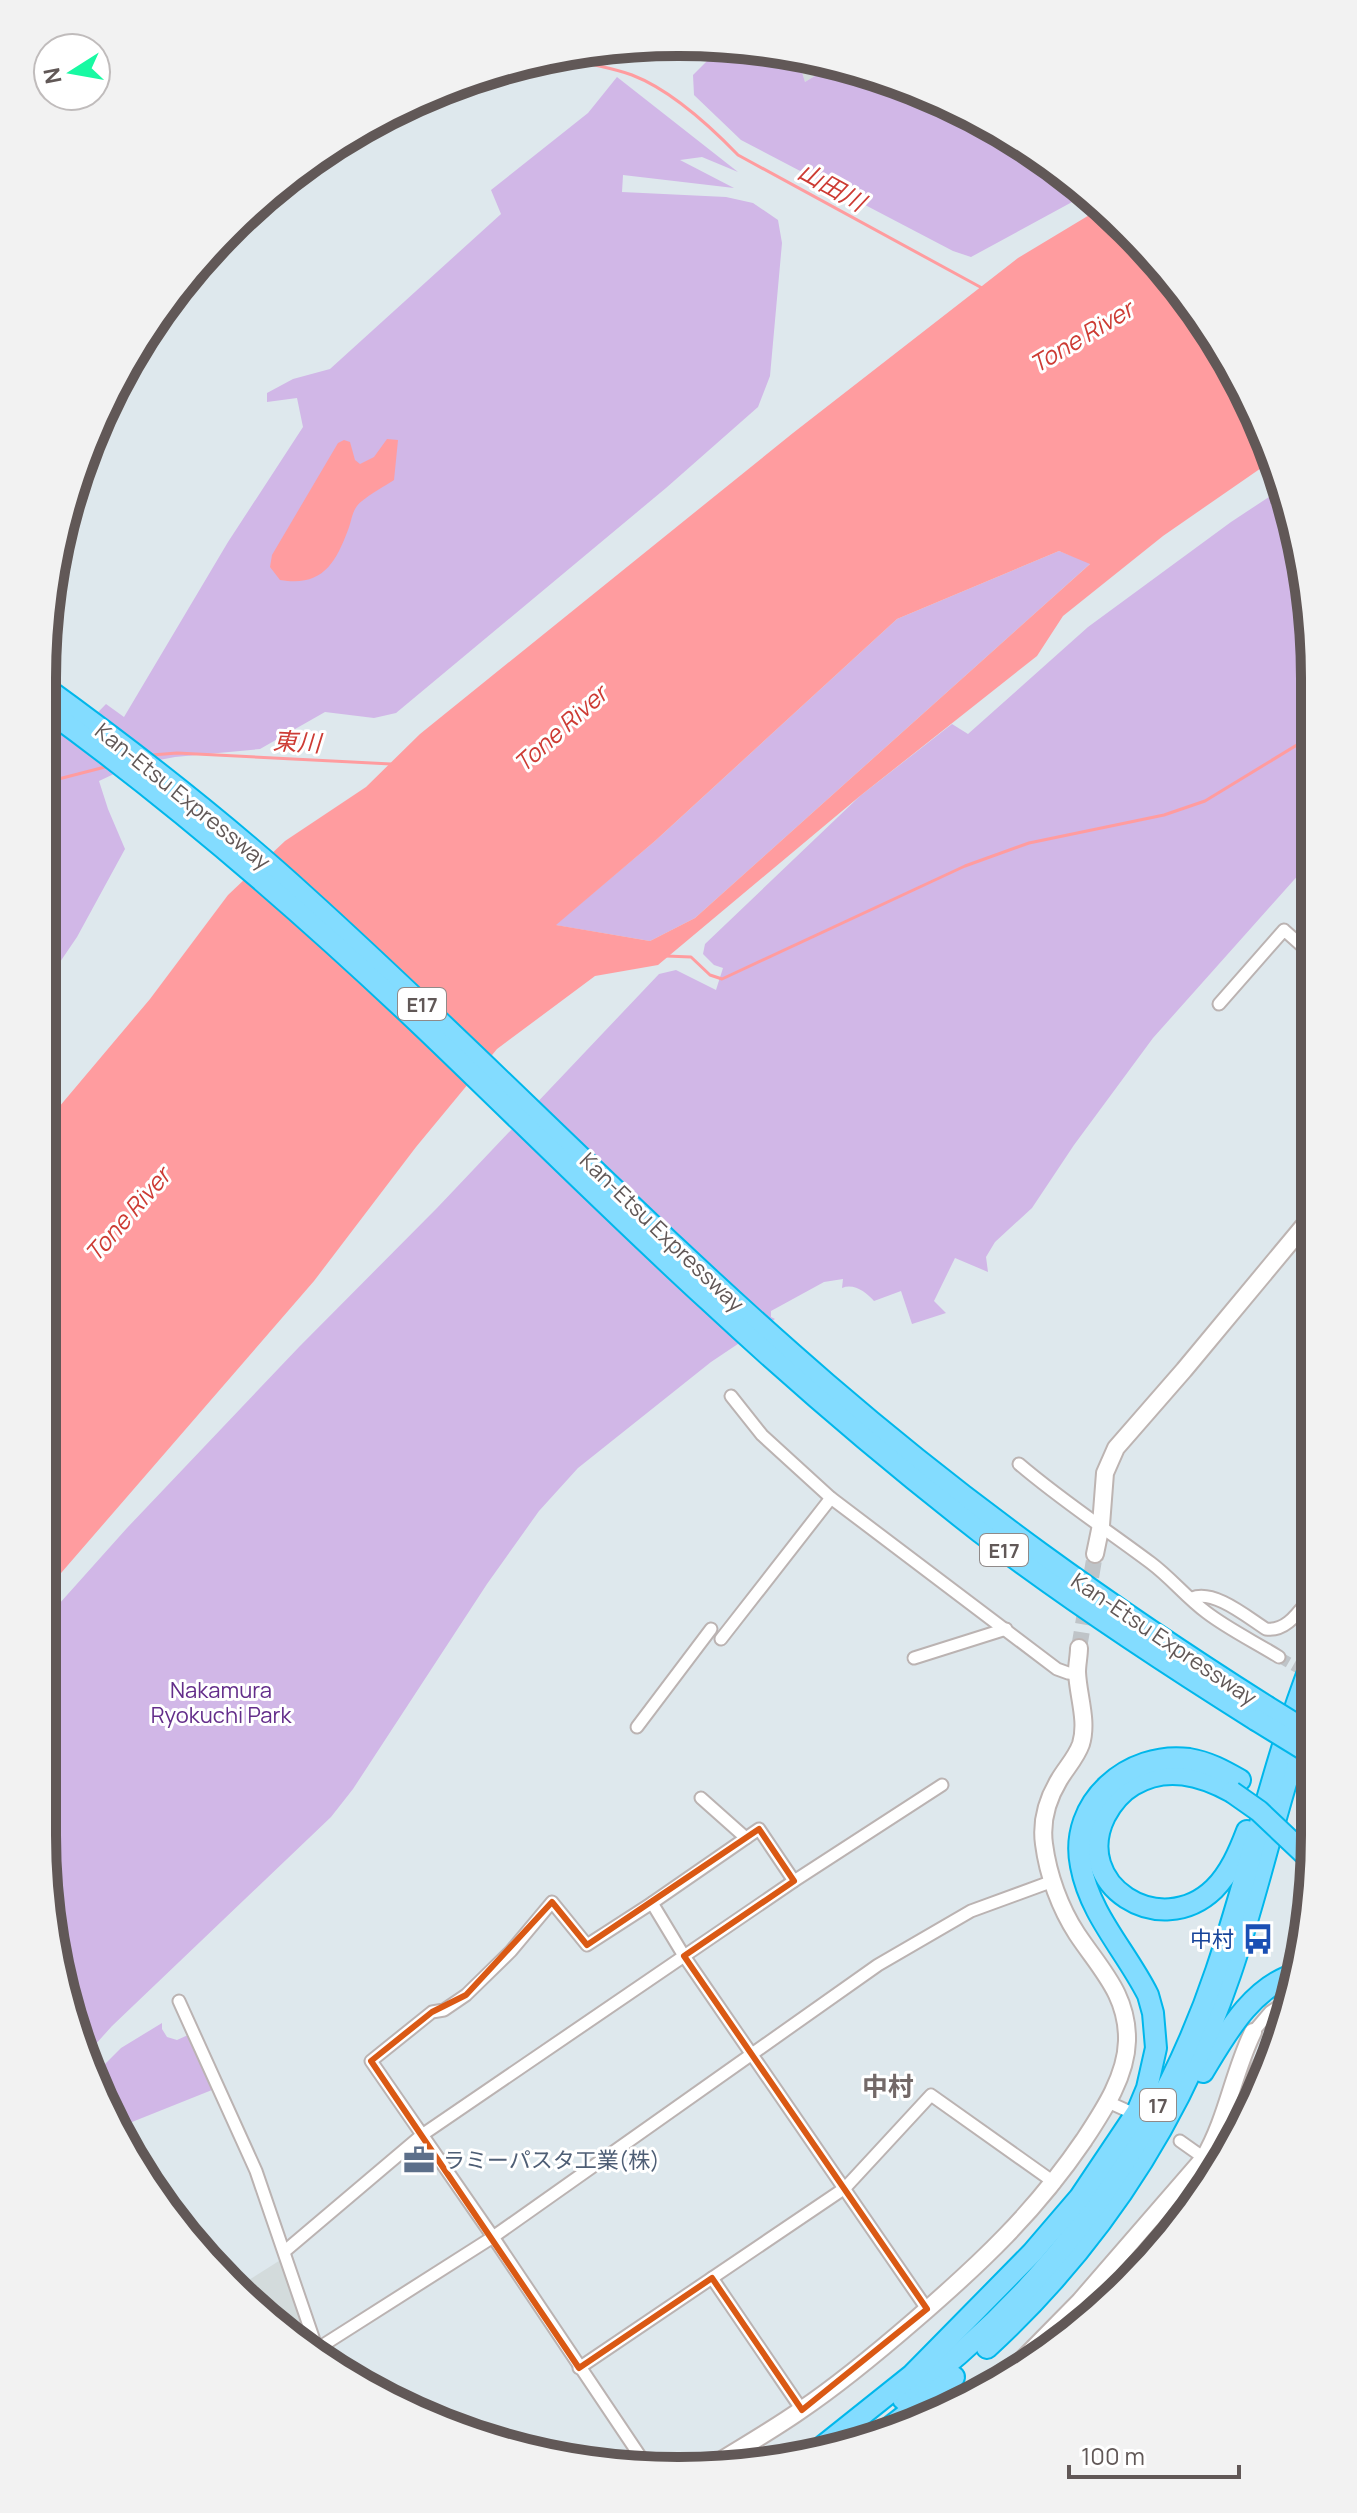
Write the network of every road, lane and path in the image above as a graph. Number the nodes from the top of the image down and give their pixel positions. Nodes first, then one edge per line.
1 (56, 696) edge
2 (56, 717) edge
3 (1301, 945) edge
4 (1219, 1004) dead end
5 (1301, 1231) edge
6 (776, 1350) junction
7 (731, 1396) dead end
8 (1019, 1464) dead end
9 (831, 1498) junction
10 (1101, 1525) junction
11 (1095, 1554) tunnel mouth
12 (1192, 1598) junction
13 (1301, 1609) edge
14 (711, 1629) dead end
15 (1006, 1629) junction
16 (721, 1639) dead end
17 (1079, 1648) tunnel mouth
18 (1279, 1657) tunnel mouth
19 (914, 1658) dead end
20 (1077, 1674) junction
21 (1301, 1684) edge
22 (1301, 1693) edge
23 (1263, 1710) junction
24 (1301, 1724) edge
25 (637, 1727) dead end
26 (1301, 1729) edge
27 (1301, 1735) edge
28 (1301, 1744) edge
29 (942, 1785) dead end
30 (1236, 1786) junction
31 (701, 1798) dead end
32 (1301, 1834) edge
33 (746, 1838) junction
34 (1301, 1850) edge
35 (794, 1881) junction
36 (1053, 1881) junction
37 (652, 1903) junction
38 (684, 1956) junction
39 (1284, 1980) edge
40 (179, 2001) dead end
41 (1276, 2009) edge
42 (1253, 2032) joint
43 (752, 2055) junction
44 (1108, 2102) junction
45 (1128, 2111) dead end
46 (422, 2135) junction
47 (1180, 2141) dead end
48 (1204, 2158) junction
49 (1133, 2178) junction
50 (1055, 2183) junction
51 (845, 2188) junction
52 (493, 2237) junction
53 (285, 2251) junction
54 (712, 2278) junction
55 (1101, 2292) edge
56 (927, 2309) junction
57 (313, 2337) edge
58 (327, 2347) edge
59 (579, 2368) junction
60 (802, 2410) junction
61 (907, 2414) edge
62 (852, 2432) edge
63 (834, 2437) edge
64 (730, 2455) edge
65 (640, 2456) edge

1 - 6 highway, Kan-Etsu Expressway / E17
2 - 6 highway, Kan-Etsu Expressway / E17
3 - 4 street
5 - 10 street
6 - 23 highway, Kan-Etsu Expressway / E17
6 - 23 highway, Kan-Etsu Expressway / E17
7 - 9 street
8 - 10 street
9 - 15 street
9 - 16 street
10 - 11 street
10 - 12 street
12 - 13 street
12 - 18 street
14 - 25 street
15 - 19 street
15 - 20 street
17 - 20 street
20 - 36 street
21 - 30 highway
22 - 62 highway, 17
23 - 24 highway, bridge
23 - 26 highway, Kan-Etsu Expressway / E17, bridge
23 - 28 highway, Kan-Etsu Expressway / E17, bridge
27 - 49 highway, 17
29 - 35 street
30 - 32 highway
30 - 34 highway, bridge
30 - 63 highway
31 - 33 street
33 - 35 street
33 - 37 street
35 - 38 street
36 - 43 street
36 - 44 street
37 - 38 street
37 - 46 street
38 - 43 street
38 - 46 street
39 - 49 highway
40 - 53 street
41 - 42 street
42 - 48 street
43 - 51 street
43 - 52 street
44 - 45 street
44 - 50 street
46 - 52 street
46 - 53 street
47 - 48 street
48 - 55 street
49 - 61 highway, 17
50 - 51 street
50 - 56 street
51 - 54 street
51 - 56 street
52 - 58 street
52 - 59 street
53 - 57 street
54 - 59 street
54 - 60 street
56 - 60 street
59 - 65 street
60 - 64 street

